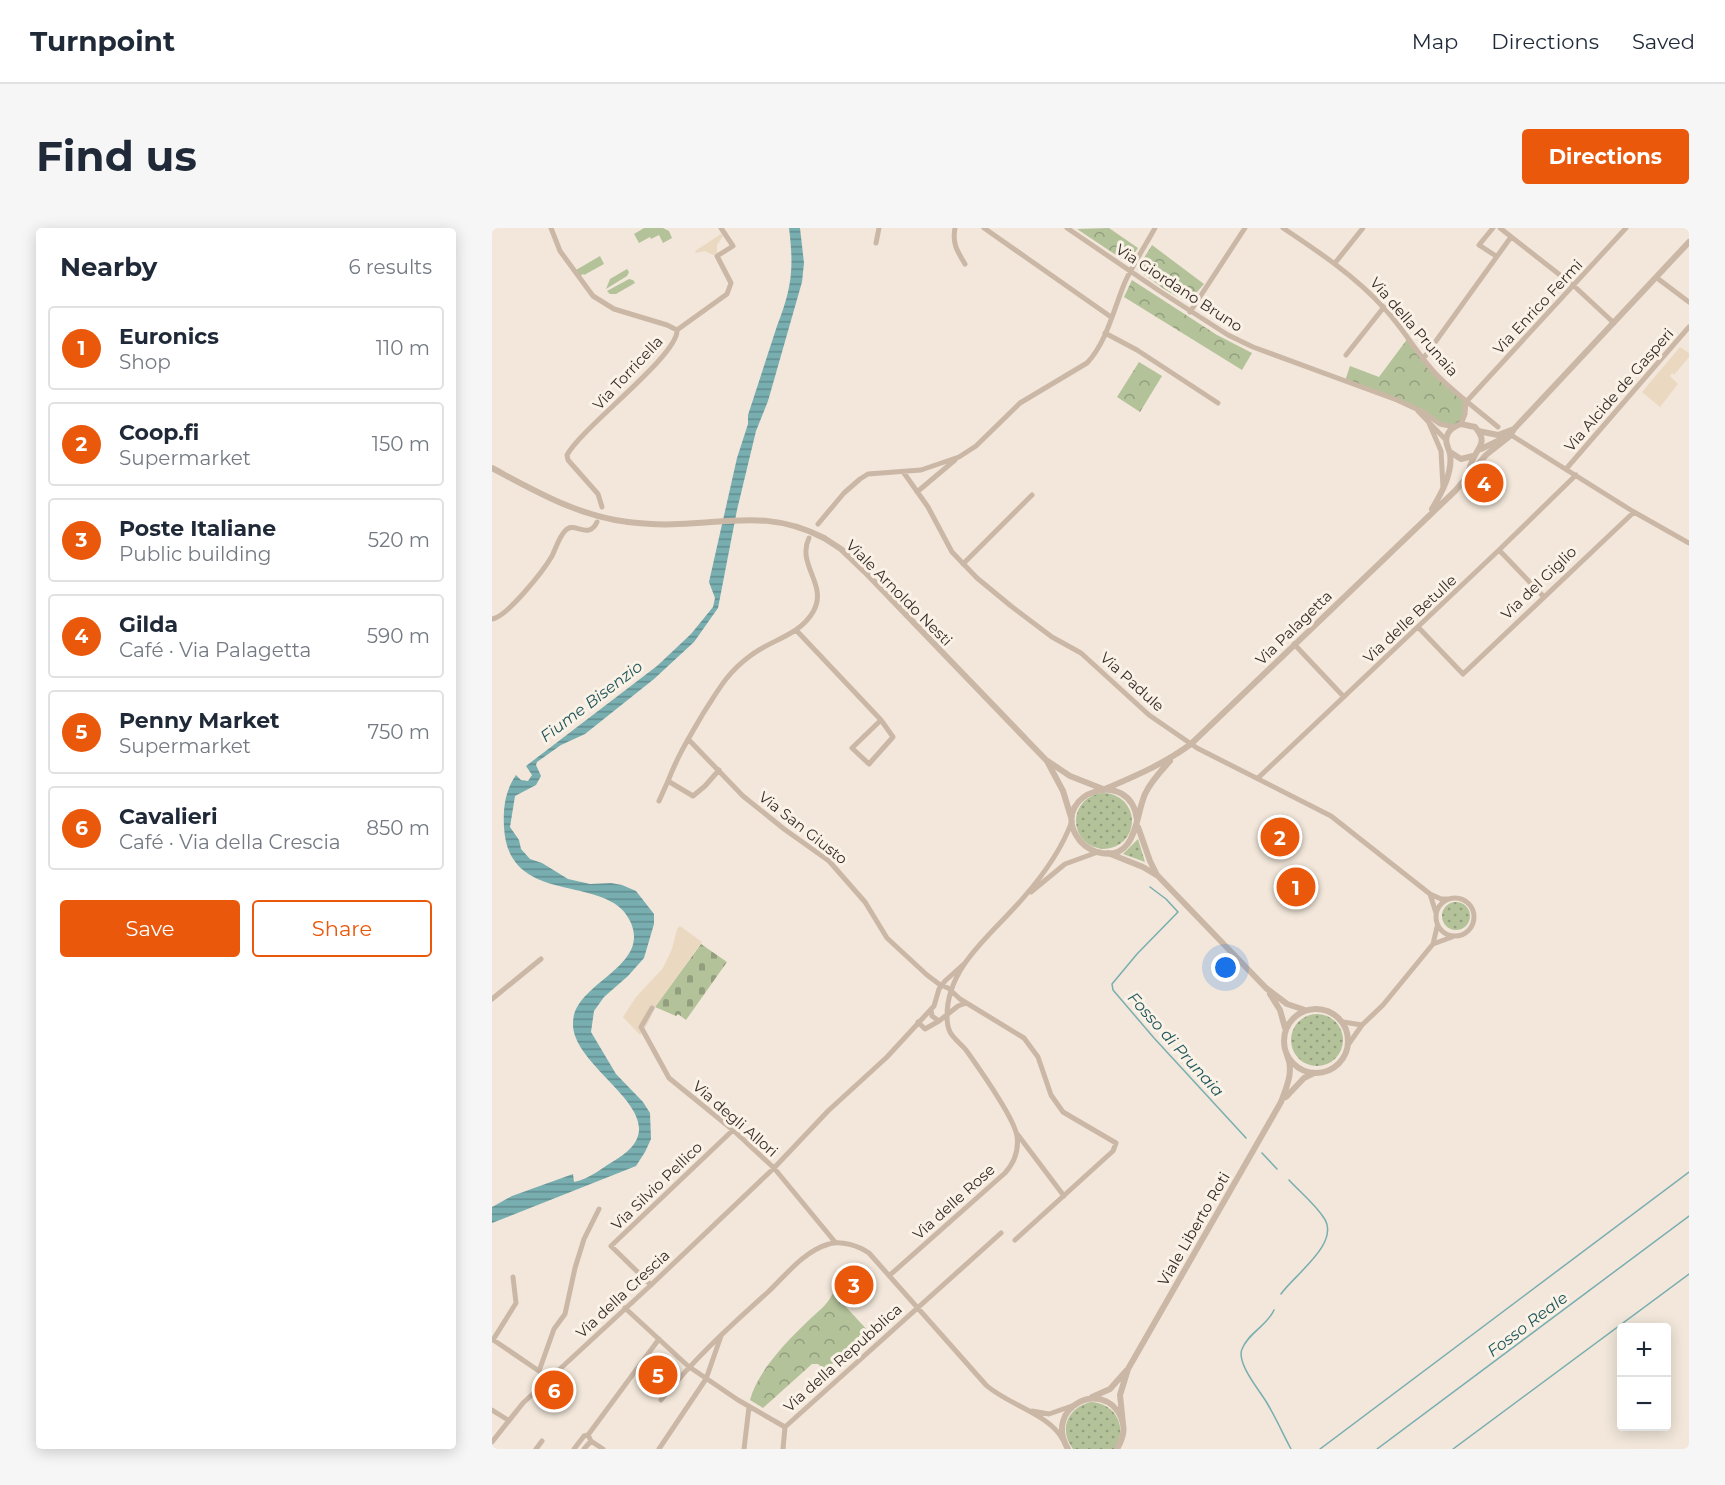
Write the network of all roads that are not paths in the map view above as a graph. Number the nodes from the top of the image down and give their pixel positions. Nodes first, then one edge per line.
1 (551, 228) edge
2 (721, 228) edge
3 (879, 228) edge
4 (955, 228) edge
5 (984, 228) edge
6 (1067, 228) edge
7 (1155, 228) edge
8 (1245, 228) edge
9 (1283, 228) edge
10 (1363, 228) edge
11 (1493, 228) edge
12 (1500, 228) edge
13 (1626, 228) edge
14 (1511, 237) junction
15 (1689, 242) edge
16 (876, 243) dead end
17 (1496, 256) junction
18 (1335, 263) junction
19 (965, 264) dead end
20 (1130, 272) junction
21 (1657, 278) junction
22 (1574, 286) junction
23 (1689, 302) edge
24 (1383, 307) junction
25 (1190, 312) junction
26 (1111, 317) junction
27 (1614, 323) junction
28 (1689, 327) edge
29 (677, 330) junction
30 (1105, 333) junction
31 (1347, 355) dead end
32 (1423, 359) junction
33 (1466, 402) junction
34 (1218, 403) dead end
35 (1418, 411) junction
36 (1429, 423) junction
37 (1461, 424) junction
38 (1454, 427) junction
39 (1498, 427) dead end
40 (1478, 431) junction
41 (1511, 434) junction
42 (1446, 440) junction
43 (1480, 449) junction
44 (1450, 452) junction
45 (1473, 456) junction
46 (959, 457) junction
47 (492, 468) edge
48 (1566, 469) junction
49 (904, 473) junction
50 (1576, 475) junction
51 (1466, 478) junction
52 (1443, 487) junction
53 (917, 492) junction
54 (1032, 495) dead end
55 (602, 507) dead end
56 (1634, 512) junction
57 (1429, 514) junction
58 (597, 522) dead end
59 (818, 524) dead end
60 (809, 538) dead end
61 (1689, 543) edge
62 (1499, 550) junction
63 (963, 564) junction
64 (1543, 596) junction
65 (492, 619) edge
66 (1418, 627) junction
67 (796, 630) junction
68 (1294, 644) junction
69 (1344, 697) junction
70 (881, 720) junction
71 (688, 739) junction
72 (1191, 744) junction
73 (1175, 756) junction
74 (1046, 760) junction
75 (719, 770) junction
76 (1258, 778) junction
77 (668, 781) junction
78 (1104, 789) junction
79 (659, 801) dead end
80 (1072, 821) junction
81 (1137, 822) junction
82 (1098, 852) junction
83 (1108, 853) junction
84 (1158, 876) junction
85 (1430, 894) junction
86 (1025, 897) junction
87 (1450, 899) junction
88 (1437, 919) junction
89 (1453, 936) junction
90 (1433, 944) junction
91 (541, 958) dead end
92 (965, 963) junction
93 (941, 986) junction
94 (1266, 988) junction
95 (950, 990) junction
96 (492, 999) edge
97 (968, 1003) junction
98 (652, 1008) dead end
99 (931, 1010) junction
100 (1305, 1010) junction
101 (946, 1014) junction
102 (939, 1021) junction
103 (918, 1022) junction
104 (1343, 1022) junction
105 (1362, 1025) junction
106 (1284, 1034) junction
107 (1348, 1046) junction
108 (1287, 1055) junction
109 (1314, 1073) junction
110 (1281, 1102) junction
111 (733, 1130) junction
112 (1017, 1133) junction
113 (774, 1168) junction
114 (1064, 1196) junction
115 (599, 1209) dead end
116 (1000, 1233) dead end
117 (1015, 1240) dead end
118 (835, 1242) junction
119 (890, 1275) junction
120 (513, 1277) dead end
121 (651, 1285) junction
122 (625, 1308) junction
123 (918, 1308) junction
124 (722, 1335) junction
125 (659, 1339) junction
126 (493, 1340) edge
127 (688, 1366) junction
128 (1128, 1369) junction
129 (539, 1371) junction
130 (706, 1379) junction
131 (547, 1380) junction
132 (661, 1400) dead end
133 (1077, 1403) junction
134 (749, 1407) junction
135 (1019, 1407) junction
136 (492, 1410) edge
137 (508, 1420) junction
138 (1123, 1424) junction
139 (785, 1427) junction
140 (590, 1438) junction
141 (542, 1441) dead end
142 (492, 1442) edge
143 (1063, 1442) junction
144 (536, 1449) edge
145 (574, 1449) edge
146 (584, 1449) edge
147 (603, 1449) edge
148 (658, 1449) edge
149 (744, 1449) edge
150 (783, 1449) edge
151 (1067, 1449) edge
152 (1117, 1449) edge

1 - 29 street, Via Torricella
2 - 29 street
3 - 16 street
4 - 19 street
5 - 26 street
6 - 20 street, Via Giordano Bruno
7 - 20 street
8 - 25 street
9 - 18 street, Via della Prunaia
10 - 18 street
11 - 17 street
12 - 14 street
13 - 22 street, Via Enrico Fermi
14 - 17 street
14 - 22 street
15 - 21 street, Via Palagetta
17 - 32 street
18 - 24 street, Via della Prunaia
20 - 25 street, Via Giordano Bruno
20 - 26 street
21 - 23 street
21 - 27 street, Via Palagetta
22 - 27 street
22 - 33 street, Via Enrico Fermi
24 - 31 street
24 - 32 street, Via della Prunaia
25 - 35 street, Via Giordano Bruno
26 - 30 street
27 - 41 street, Via Palagetta
28 - 48 street, Via Alcide de Gasperi
29 - 55 street, Via Torricella
30 - 34 street
30 - 46 street
32 - 33 street, Via della Prunaia
33 - 37 street
33 - 39 street, Via della Prunaia
35 - 36 street, Via Giordano Bruno
35 - 38 street, Via Giordano Bruno
36 - 42 street, Via Giordano Bruno
36 - 52 street, Via Giordano Bruno
37 - 38 street
37 - 40 street
38 - 42 street
40 - 41 street
40 - 43 street
41 - 43 street, Via Palagetta
41 - 48 street
41 - 51 street, Via Palagetta
42 - 44 street, Via Palagetta
43 - 45 street, Via Palagetta
44 - 45 street
44 - 52 street, Via Palagetta
45 - 51 street, Via Palagetta
46 - 49 street
46 - 53 street
47 - 74 street, Viale Arnoldo Nesti, bridge
48 - 50 street
49 - 53 street, Via Padule
49 - 59 street
50 - 56 street
50 - 62 street, Via delle Betulle
51 - 57 street, Via Palagetta
52 - 57 street, Via Palagetta
53 - 63 street, Via Padule
54 - 63 street
56 - 61 street
56 - 64 street, Via del Giglio
57 - 68 street, Via Palagetta
58 - 65 street
60 - 67 street
62 - 64 street
62 - 66 street, Via delle Betulle
63 - 72 street, Via Padule
64 - 66 street, Via del Giglio
66 - 69 street, Via delle Betulle
67 - 70 street
67 - 71 street
68 - 69 street
68 - 72 street, Via Palagetta
69 - 76 street, Via delle Betulle
70 - 70 street
71 - 75 street, Via San Giusto
71 - 77 street
72 - 73 street, Via Palagetta
72 - 76 street, Via Padule
73 - 78 street, Via Palagetta
73 - 81 street, Via Palagetta
74 - 78 street, Viale Arnoldo Nesti
74 - 80 street, Viale Arnoldo Nesti
75 - 77 street
75 - 93 street, Via San Giusto
76 - 85 street, Via Padule
77 - 79 street
78 - 80 street, Via Palagetta
78 - 81 street
80 - 82 street
80 - 86 street, Via Palagetta
81 - 83 street, Via Palagetta
81 - 84 street
82 - 83 street, Via Palagetta
82 - 86 street, Via Palagetta
83 - 84 street
84 - 94 street
85 - 87 street
85 - 88 street
86 - 92 street, Via Palagetta
87 - 88 street
87 - 89 street
88 - 89 street
88 - 90 street
89 - 90 street
90 - 105 street
91 - 96 street
92 - 93 street, Via Palagetta
92 - 95 street, Via Palagetta
93 - 95 street, Via San Giusto
93 - 99 street
94 - 100 street
94 - 106 street
95 - 97 street, Via San Giusto
95 - 101 street
97 - 101 street
97 - 114 street, Via San Giusto
98 - 111 street, Via degli Allori
99 - 102 street
99 - 103 street
100 - 104 street
100 - 106 street
101 - 102 street
101 - 112 street
102 - 103 street
103 - 113 street
104 - 105 street
104 - 107 street
105 - 107 street
106 - 108 street
107 - 109 street
108 - 109 street
108 - 110 street, Viale Liberto Roti
109 - 110 street, Viale Liberto Roti
110 - 128 street, Viale Liberto Roti
111 - 113 street, Via degli Allori
111 - 121 street, Via Silvio Pellico
112 - 114 street
112 - 119 street, Via delle Rose
113 - 118 street, Via degli Allori
113 - 121 street, Via della Crescia
114 - 117 street
115 - 129 street
116 - 123 street, Via della Repubblica
118 - 119 street
118 - 124 street
119 - 123 street
120 - 126 street
121 - 122 street, Via della Crescia
122 - 125 street, Via della Repubblica
122 - 131 street, Via della Crescia
123 - 135 street
123 - 139 street, Via della Repubblica
124 - 127 street
124 - 130 street
125 - 127 street, Via della Repubblica
125 - 140 street
126 - 129 street
127 - 130 street, Via della Repubblica
127 - 132 street
128 - 133 street, Viale Liberto Roti
128 - 138 street, Viale Liberto Roti
129 - 131 street
130 - 134 street, Via della Repubblica
130 - 148 street
131 - 137 street, Via della Crescia
133 - 135 street
133 - 138 street
133 - 143 street
134 - 139 street, Via della Repubblica
134 - 149 street
135 - 143 street
136 - 137 street
137 - 142 street, Via della Crescia
138 - 152 street, Viale Liberto Roti
139 - 150 street, Via della Repubblica
140 - 145 street
140 - 146 street
140 - 147 street
141 - 144 street
143 - 151 street

